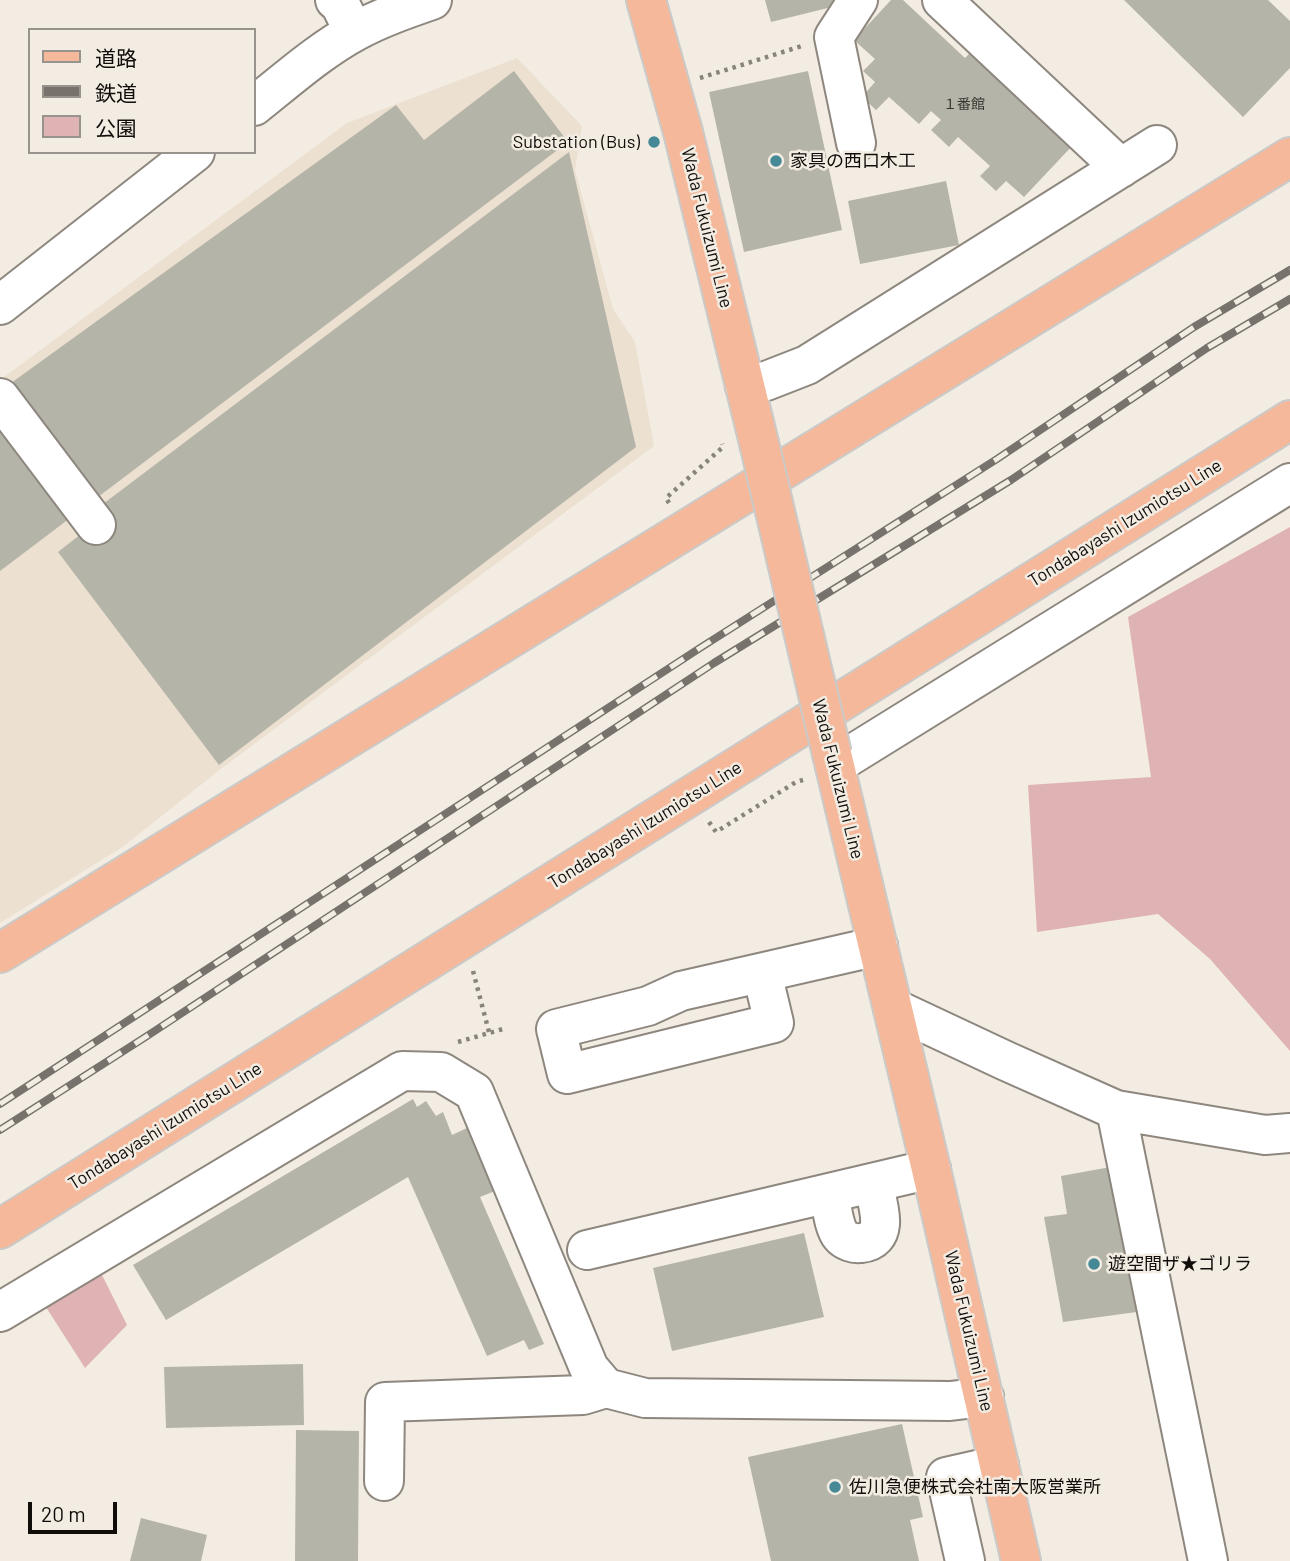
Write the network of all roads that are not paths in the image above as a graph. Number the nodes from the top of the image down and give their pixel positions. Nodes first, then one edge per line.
1 (335, 0) edge
2 (432, 0) edge
3 (646, 0) edge
4 (858, 0) edge
5 (942, 0) edge
6 (355, 32) junction
7 (256, 104) edge
8 (856, 143) dead end
9 (1157, 145) dead end
10 (192, 154) edge
11 (1290, 157) edge
12 (1121, 168) junction
13 (0, 305) edge
14 (746, 386) junction
15 (0, 397) edge
16 (1290, 420) edge
17 (1290, 483) edge
18 (96, 525) dead end
19 (827, 765) junction
20 (878, 946) junction
21 (0, 953) edge
22 (762, 973) junction
23 (893, 1008) junction
24 (1116, 1110) junction
25 (1290, 1133) edge
26 (931, 1169) junction
27 (873, 1183) junction
28 (828, 1193) junction
29 (0, 1230) edge
30 (587, 1250) dead end
31 (0, 1312) edge
32 (606, 1388) junction
33 (984, 1398) junction
34 (999, 1465) junction
35 (384, 1481) dead end
36 (965, 1561) edge
37 (1021, 1561) edge
38 (1208, 1561) edge

1 - 6 street
2 - 6 street
3 - 14 main road, Wada Fukuizumi Line
4 - 8 street
5 - 12 street
6 - 7 street
9 - 12 street
10 - 13 street
11 - 21 main road
12 - 14 street
14 - 19 main road, Wada Fukuizumi Line, bridge
15 - 18 street
16 - 29 main road, Tondabayashi Izumiotsu Line
17 - 19 street
19 - 20 main road, Wada Fukuizumi Line
20 - 22 street
20 - 23 main road, Wada Fukuizumi Line
22 - 22 street
23 - 24 street
23 - 26 main road, Wada Fukuizumi Line
24 - 25 street
24 - 38 street
26 - 27 street
26 - 33 main road, Wada Fukuizumi Line
27 - 28 street
27 - 28 street
28 - 30 street
31 - 32 street
32 - 33 street
32 - 35 street
33 - 34 main road, Wada Fukuizumi Line
34 - 36 street
34 - 37 main road, Wada Fukuizumi Line

